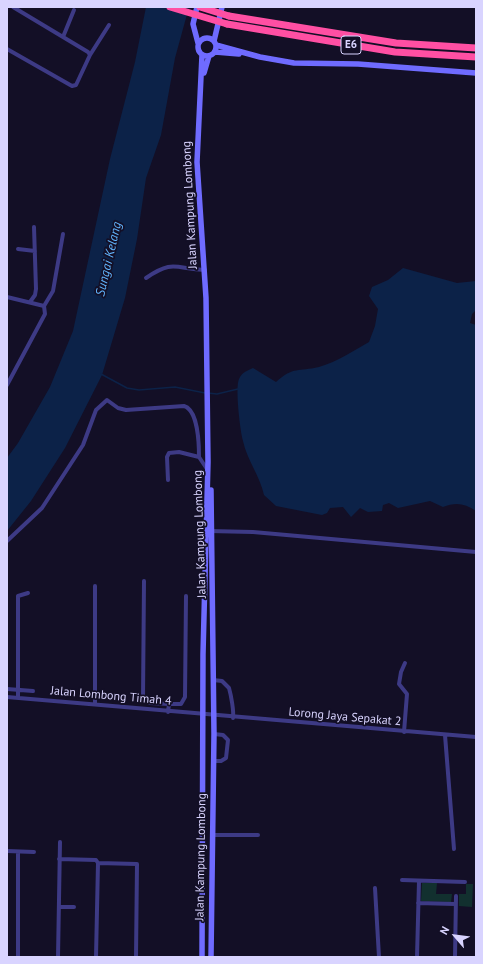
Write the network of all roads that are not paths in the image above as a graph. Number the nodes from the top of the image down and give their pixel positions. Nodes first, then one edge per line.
1 (13, 7) edge
2 (170, 7) edge
3 (197, 7) edge
4 (200, 7) edge
5 (222, 7) edge
6 (74, 10) dead end
7 (109, 25) dead end
8 (63, 37) junction
9 (198, 43) junction
10 (215, 43) junction
11 (7, 48) edge
12 (476, 48) edge
13 (215, 52) junction
14 (202, 55) junction
15 (90, 56) junction
16 (210, 56) junction
17 (260, 56) junction
18 (476, 57) edge
19 (476, 73) edge
20 (202, 77) junction
21 (34, 227) dead end
22 (63, 234) dead end
23 (18, 249) dead end
24 (35, 251) junction
25 (205, 270) junction
26 (146, 278) dead end
27 (7, 297) edge
28 (30, 302) junction
29 (44, 306) junction
30 (7, 385) edge
31 (199, 457) junction
32 (208, 462) junction
33 (208, 471) junction
34 (168, 480) dead end
35 (209, 531) junction
36 (7, 541) edge
37 (476, 552) edge
38 (144, 581) dead end
39 (95, 586) dead end
40 (28, 593) dead end
41 (186, 596) dead end
42 (405, 663) dead end
43 (213, 680) junction
44 (7, 689) edge
45 (18, 690) junction
46 (33, 691) dead end
47 (7, 698) edge
48 (18, 698) junction
49 (95, 704) junction
50 (169, 704) junction
51 (168, 712) junction
52 (203, 715) junction
53 (213, 716) junction
54 (233, 718) junction
55 (404, 732) junction
56 (214, 734) junction
57 (445, 735) junction
58 (476, 737) edge
59 (213, 761) junction
60 (212, 835) junction
61 (258, 836) dead end
62 (60, 842) dead end
63 (454, 850) dead end
64 (7, 852) edge
65 (18, 852) junction
66 (34, 852) dead end
67 (59, 859) junction
68 (98, 863) junction
69 (402, 880) dead end
70 (419, 881) junction
71 (465, 882) dead end
72 (375, 888) dead end
73 (456, 896) dead end
74 (418, 903) junction
75 (455, 904) junction
76 (58, 907) junction
77 (74, 907) dead end
78 (18, 957) edge
79 (58, 957) edge
80 (96, 957) edge
81 (136, 957) edge
82 (202, 957) edge
83 (211, 957) edge
84 (379, 957) edge
85 (417, 957) edge
86 (455, 957) edge

1 - 8 street
2 - 18 highway, E6, bridge
3 - 9 street
4 - 12 highway, E6, bridge
5 - 10 street
6 - 8 street
7 - 15 street
8 - 15 street
9 - 10 street
9 - 14 street
10 - 13 street
10 - 17 street
11 - 15 street
13 - 16 street
13 - 17 street
14 - 16 street
14 - 20 street
16 - 20 street
17 - 19 street
20 - 25 street, Jalan Kampung Lombong
21 - 24 street
22 - 29 street
23 - 24 street
24 - 28 street
25 - 26 street
25 - 32 street, Jalan Kampung Lombong
27 - 28 street
28 - 29 street
29 - 30 street
31 - 33 street
31 - 34 street
31 - 36 street
32 - 33 street, Jalan Kampung Lombong
32 - 35 street, Jalan Kampung Lombong
33 - 35 street, Jalan Kampung Lombong
35 - 37 street
35 - 43 street, Jalan Kampung Lombong
35 - 52 street, Jalan Kampung Lombong
38 - 50 street
39 - 49 street
40 - 45 street
41 - 50 street
42 - 55 street
43 - 53 street, Jalan Kampung Lombong
43 - 54 street
44 - 45 street
45 - 46 street
45 - 48 street
47 - 48 street, Jalan Lombong Timah 4
48 - 49 street, Jalan Lombong Timah 4
49 - 51 street, Jalan Lombong Timah 4
50 - 51 street
51 - 52 street, Jalan Lombong Timah 4
52 - 53 street, Jalan Lombong Timah 4
52 - 82 street, Jalan Kampung Lombong
53 - 54 street, Lorong Jaya Sepakat 2
53 - 56 street, Jalan Kampung Lombong
54 - 55 street, Lorong Jaya Sepakat 2
55 - 57 street, Lorong Jaya Sepakat 2
56 - 59 street, Jalan Kampung Lombong
56 - 59 street
57 - 58 street, Lorong Jaya Sepakat 2
57 - 63 street
59 - 60 street, Jalan Kampung Lombong
60 - 61 street
60 - 83 street, Jalan Kampung Lombong
62 - 67 street
64 - 65 street
65 - 66 street
65 - 78 street
67 - 68 street
67 - 76 street
68 - 80 street
68 - 81 street
69 - 70 street
70 - 71 street
70 - 74 street
72 - 84 street
73 - 75 street
74 - 75 street
74 - 85 street
75 - 86 street
76 - 77 street
76 - 79 street

